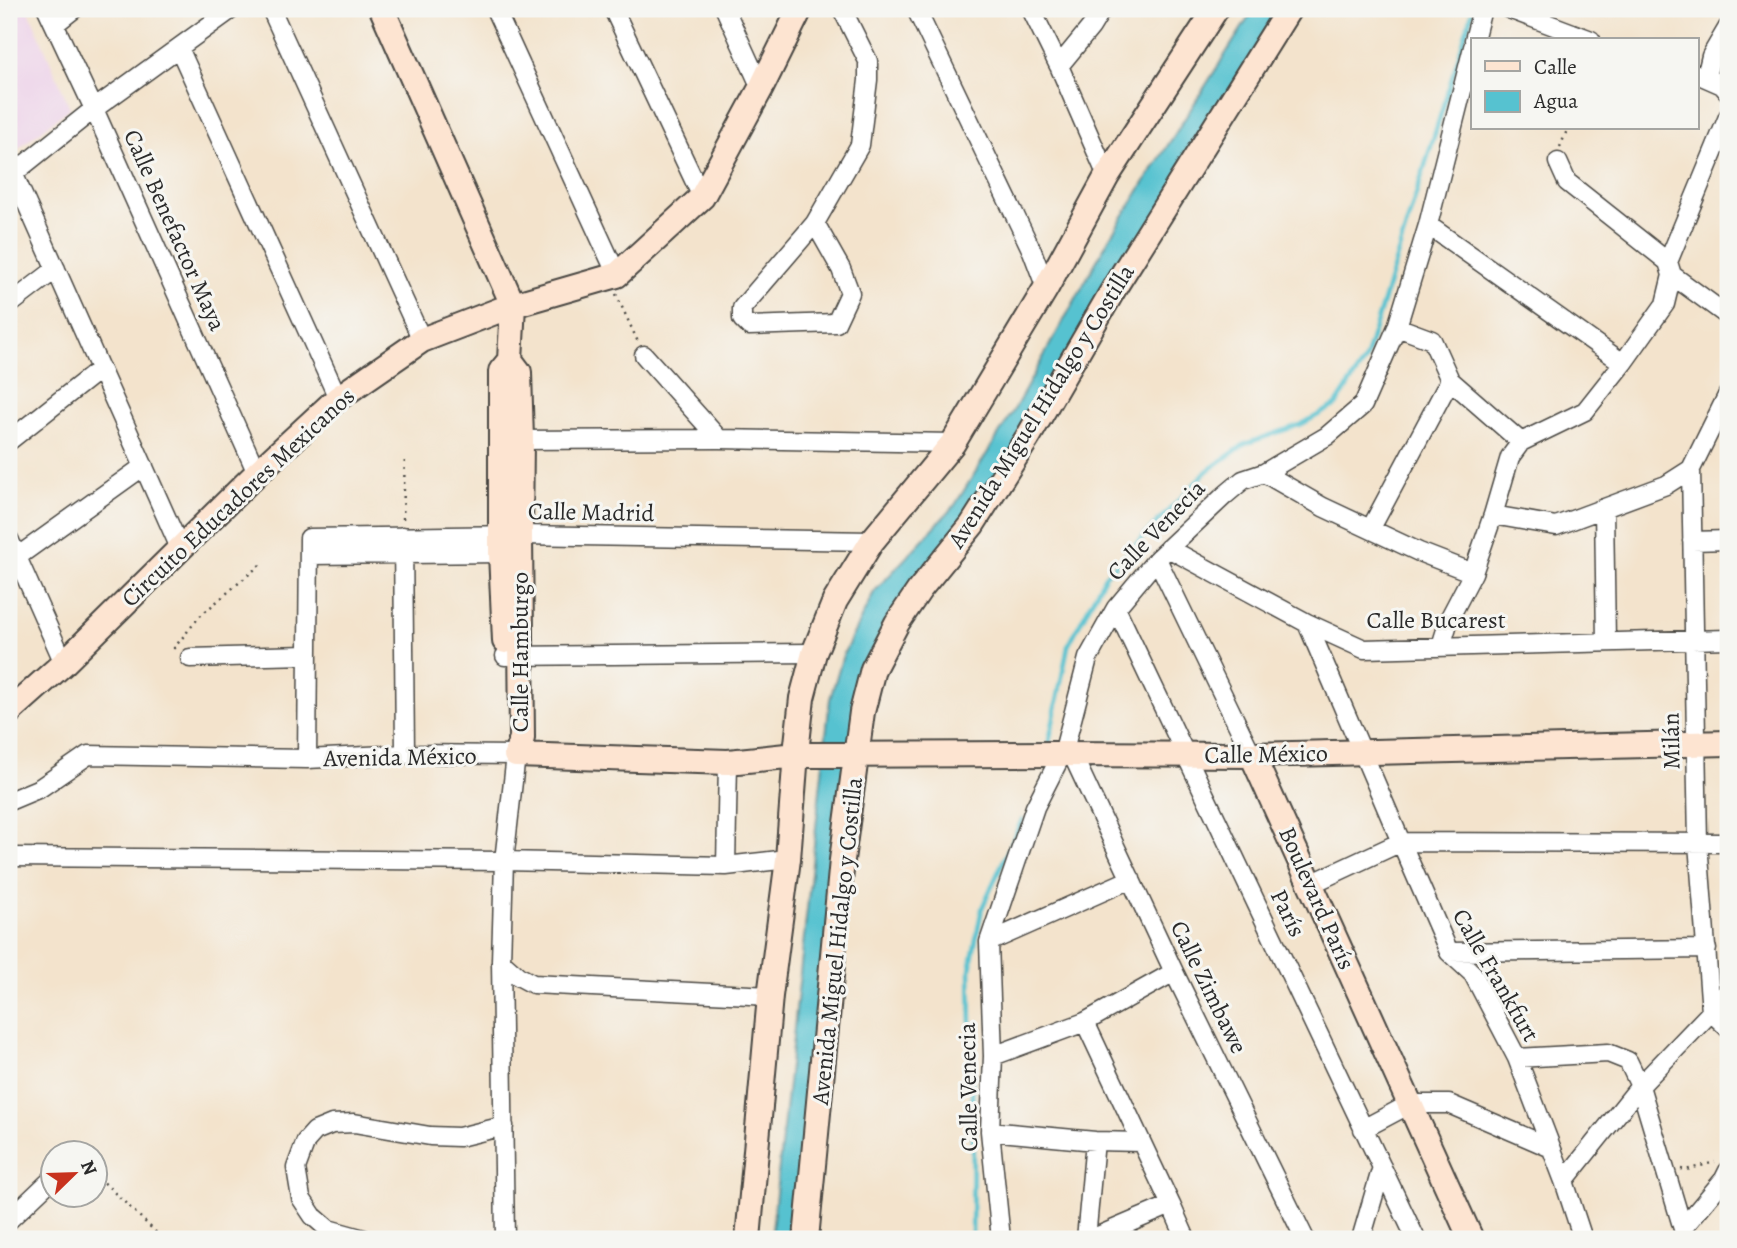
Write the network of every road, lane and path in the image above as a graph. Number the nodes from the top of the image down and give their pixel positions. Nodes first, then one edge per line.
1 (75, 9) edge
2 (232, 9) edge
3 (271, 9) edge
4 (382, 9) edge
5 (495, 9) edge
6 (613, 9) edge
7 (724, 9) edge
8 (800, 9) edge
9 (842, 9) edge
10 (916, 9) edge
11 (1031, 9) edge
12 (1102, 9) edge
13 (1216, 9) edge
14 (1289, 9) edge
15 (1482, 9) edge
16 (1509, 9) edge
17 (51, 17) edge
18 (1728, 27) edge
19 (1475, 38) edge
20 (1586, 38) edge
21 (179, 48) junction
22 (1471, 55) edge
23 (1059, 66) junction
24 (1713, 82) edge
25 (761, 88) junction
26 (94, 109) junction
27 (1727, 124) edge
28 (1567, 130) edge
29 (1558, 162) joint
30 (10, 172) edge
31 (1107, 176) junction
32 (702, 197) junction
33 (815, 223) junction
34 (1428, 225) junction
35 (1670, 268) junction
36 (56, 269) junction
37 (613, 277) junction
38 (1046, 288) junction
39 (9, 305) edge
40 (513, 305) junction
41 (1728, 316) edge
42 (1397, 327) junction
43 (422, 340) junction
44 (644, 355) joint
45 (1623, 363) junction
46 (100, 369) junction
47 (1450, 380) junction
48 (1728, 394) edge
49 (338, 398) junction
50 (719, 439) junction
51 (511, 440) junction
52 (9, 441) edge
53 (1521, 442) junction
54 (953, 443) junction
55 (405, 456) dead end
56 (144, 466) junction
57 (1690, 469) junction
58 (257, 473) junction
59 (1264, 473) junction
60 (1604, 508) junction
61 (1493, 515) junction
62 (1371, 528) junction
63 (9, 539) edge
64 (1728, 540) edge
65 (872, 541) junction
66 (1692, 541) junction
67 (511, 543) junction
68 (403, 545) junction
69 (180, 548) junction
70 (1162, 554) junction
71 (17, 557) junction
72 (261, 564) dead end
73 (1473, 573) junction
74 (1115, 608) junction
75 (1307, 623) junction
76 (1728, 639) edge
77 (1694, 640) junction
78 (1606, 642) junction
79 (1441, 646) junction
80 (814, 653) junction
81 (308, 654) junction
82 (513, 656) junction
83 (190, 658) joint
84 (64, 663) junction
85 (9, 712) edge
86 (1696, 743) junction
87 (1728, 743) edge
88 (1363, 752) junction
89 (405, 754) junction
90 (1064, 754) junction
91 (516, 755) junction
92 (800, 755) junction
93 (855, 755) junction
94 (1252, 755) junction
95 (1185, 756) junction
96 (307, 759) junction
97 (729, 762) junction
98 (9, 801) edge
99 (1401, 842) junction
100 (1698, 843) junction
101 (1728, 843) edge
102 (9, 857) edge
103 (788, 859) junction
104 (504, 861) junction
105 (726, 866) junction
106 (1130, 879) junction
107 (1311, 884) junction
108 (989, 942) junction
109 (1707, 949) junction
110 (1449, 952) junction
111 (501, 961) junction
112 (1174, 972) junction
113 (1728, 991) edge
114 (770, 996) junction
115 (1711, 1012) junction
116 (1085, 1022) junction
117 (1728, 1028) edge
118 (993, 1056) junction
119 (1517, 1058) junction
120 (1640, 1086) junction
121 (1410, 1104) junction
122 (504, 1126) junction
123 (1363, 1129) junction
124 (990, 1131) junction
125 (1095, 1141) junction
126 (1141, 1142) junction
127 (1549, 1147) junction
128 (1663, 1163) junction
129 (1725, 1166) edge
130 (1382, 1167) junction
131 (1564, 1181) junction
132 (108, 1186) edge
133 (38, 1192) edge
134 (1171, 1205) junction
135 (9, 1220) edge
136 (1685, 1233) edge
137 (163, 1239) edge
138 (363, 1239) edge
139 (505, 1239) edge
140 (748, 1239) edge
141 (806, 1239) edge
142 (1001, 1239) edge
143 (1088, 1239) edge
144 (1186, 1239) edge
145 (1305, 1239) edge
146 (1361, 1239) edge
147 (1416, 1239) edge
148 (1471, 1239) edge
149 (1583, 1239) edge

1 - 17 street
2 - 21 street
3 - 43 street
4 - 40 street
5 - 37 street
6 - 32 street
7 - 25 street
8 - 25 street, Circuito Educadores Mexicanos
9 - 33 street
10 - 38 street
11 - 23 street
12 - 23 street
13 - 31 street
14 - 93 street, Avenida Miguel Hidalgo y Costilla
15 - 19 street
16 - 20 street
17 - 26 street, Calle Benefactor Maya
18 - 24 street
21 - 26 street
21 - 49 street
22 - 34 street, Calle Venecia
23 - 31 street
25 - 32 street, Circuito Educadores Mexicanos
26 - 30 street
26 - 58 street, Calle Benefactor Maya
27 - 35 street
28 - 29 path
29 - 35 street
30 - 36 street
31 - 38 street
32 - 37 street, Circuito Educadores Mexicanos
33 - 33 street
34 - 42 street, Calle Venecia
34 - 45 street
35 - 41 street
35 - 45 street
36 - 39 street
36 - 46 street
37 - 40 street, Circuito Educadores Mexicanos
37 - 44 path
38 - 54 street
40 - 43 street, Circuito Educadores Mexicanos
40 - 51 street, Calle Hamburgo
42 - 47 street
42 - 59 street, Calle Venecia
43 - 49 street, Circuito Educadores Mexicanos
44 - 50 street
45 - 53 street
46 - 52 street
46 - 56 street
47 - 53 street
47 - 62 street
48 - 57 street
49 - 58 street, Circuito Educadores Mexicanos
50 - 51 street
50 - 54 street
51 - 67 street, Calle Hamburgo
53 - 61 street
54 - 65 street
55 - 68 path
56 - 69 street
56 - 71 street
57 - 60 street
57 - 66 street, Milán
58 - 69 street, Circuito Educadores Mexicanos
59 - 62 street
59 - 70 street, Calle Venecia
60 - 61 street
60 - 78 street
61 - 73 street
62 - 73 street
63 - 71 street
64 - 66 street
65 - 67 street, Calle Madrid
65 - 80 street
66 - 77 street, Milán
67 - 68 street, Calle Madrid
67 - 82 street, Calle Hamburgo
68 - 81 street, Calle Madrid
68 - 89 street
69 - 84 street, Circuito Educadores Mexicanos
70 - 74 street, Calle Venecia
70 - 75 street, Calle Bucarest
70 - 94 street, Boulevard París
71 - 84 street
72 - 83 path
73 - 79 street
74 - 90 street, Calle Venecia
74 - 95 street, París
75 - 79 street, Calle Bucarest
75 - 88 street, Calle Frankfurt
76 - 77 street, Calle Bucarest
77 - 78 street, Calle Bucarest
77 - 86 street, Milán
78 - 79 street, Calle Bucarest
80 - 82 street
80 - 92 street
81 - 83 street
81 - 96 street
82 - 91 street, Calle Hamburgo
84 - 85 street, Circuito Educadores Mexicanos
86 - 87 street, Calle México
86 - 88 street, Calle México
86 - 100 street, Milán
88 - 94 street, Calle México
88 - 99 street, Calle Frankfurt
89 - 91 street, Avenida México
89 - 96 street, Avenida México
90 - 93 street, Calle México
90 - 95 street, Calle México
90 - 106 street, Calle Zimbawe
90 - 108 street, Calle Venecia
91 - 97 street, Avenida México
91 - 104 street
92 - 93 street, Calle México
92 - 97 street, Avenida México
92 - 103 street
93 - 141 street, Avenida Miguel Hidalgo y Costilla
94 - 95 street, Calle México
94 - 107 street, Boulevard París
95 - 123 street, París
96 - 98 street, Avenida México
97 - 105 street
99 - 100 street
99 - 107 street
99 - 110 street, Calle Frankfurt
100 - 101 street
100 - 109 street, Milán
102 - 104 street
103 - 105 street
103 - 114 street
104 - 105 street
104 - 111 street
106 - 108 street
106 - 112 street, Calle Zimbawe
107 - 121 street, Boulevard París
108 - 118 street, Calle Venecia
109 - 110 street
109 - 115 street, Milán
110 - 119 street, Calle Frankfurt
111 - 114 street
111 - 122 street
112 - 116 street
112 - 145 street, Calle Zimbawe
113 - 115 street
114 - 140 street
115 - 117 street
115 - 120 street
116 - 118 street
116 - 126 street
118 - 124 street, Calle Venecia
119 - 120 street
119 - 127 street, Calle Frankfurt
120 - 128 street
120 - 131 street
121 - 123 street
121 - 127 street
121 - 148 street, Boulevard París
122 - 138 street
122 - 139 street
123 - 130 street, París
124 - 125 street
124 - 142 street, Calle Venecia
125 - 126 street
125 - 143 street
126 - 134 street
127 - 131 street, Calle Frankfurt
128 - 129 path
128 - 136 street
129 - 136 street
130 - 146 street
130 - 147 street, París
131 - 149 street, Calle Frankfurt
132 - 137 path
133 - 135 street
134 - 143 street
134 - 144 street

